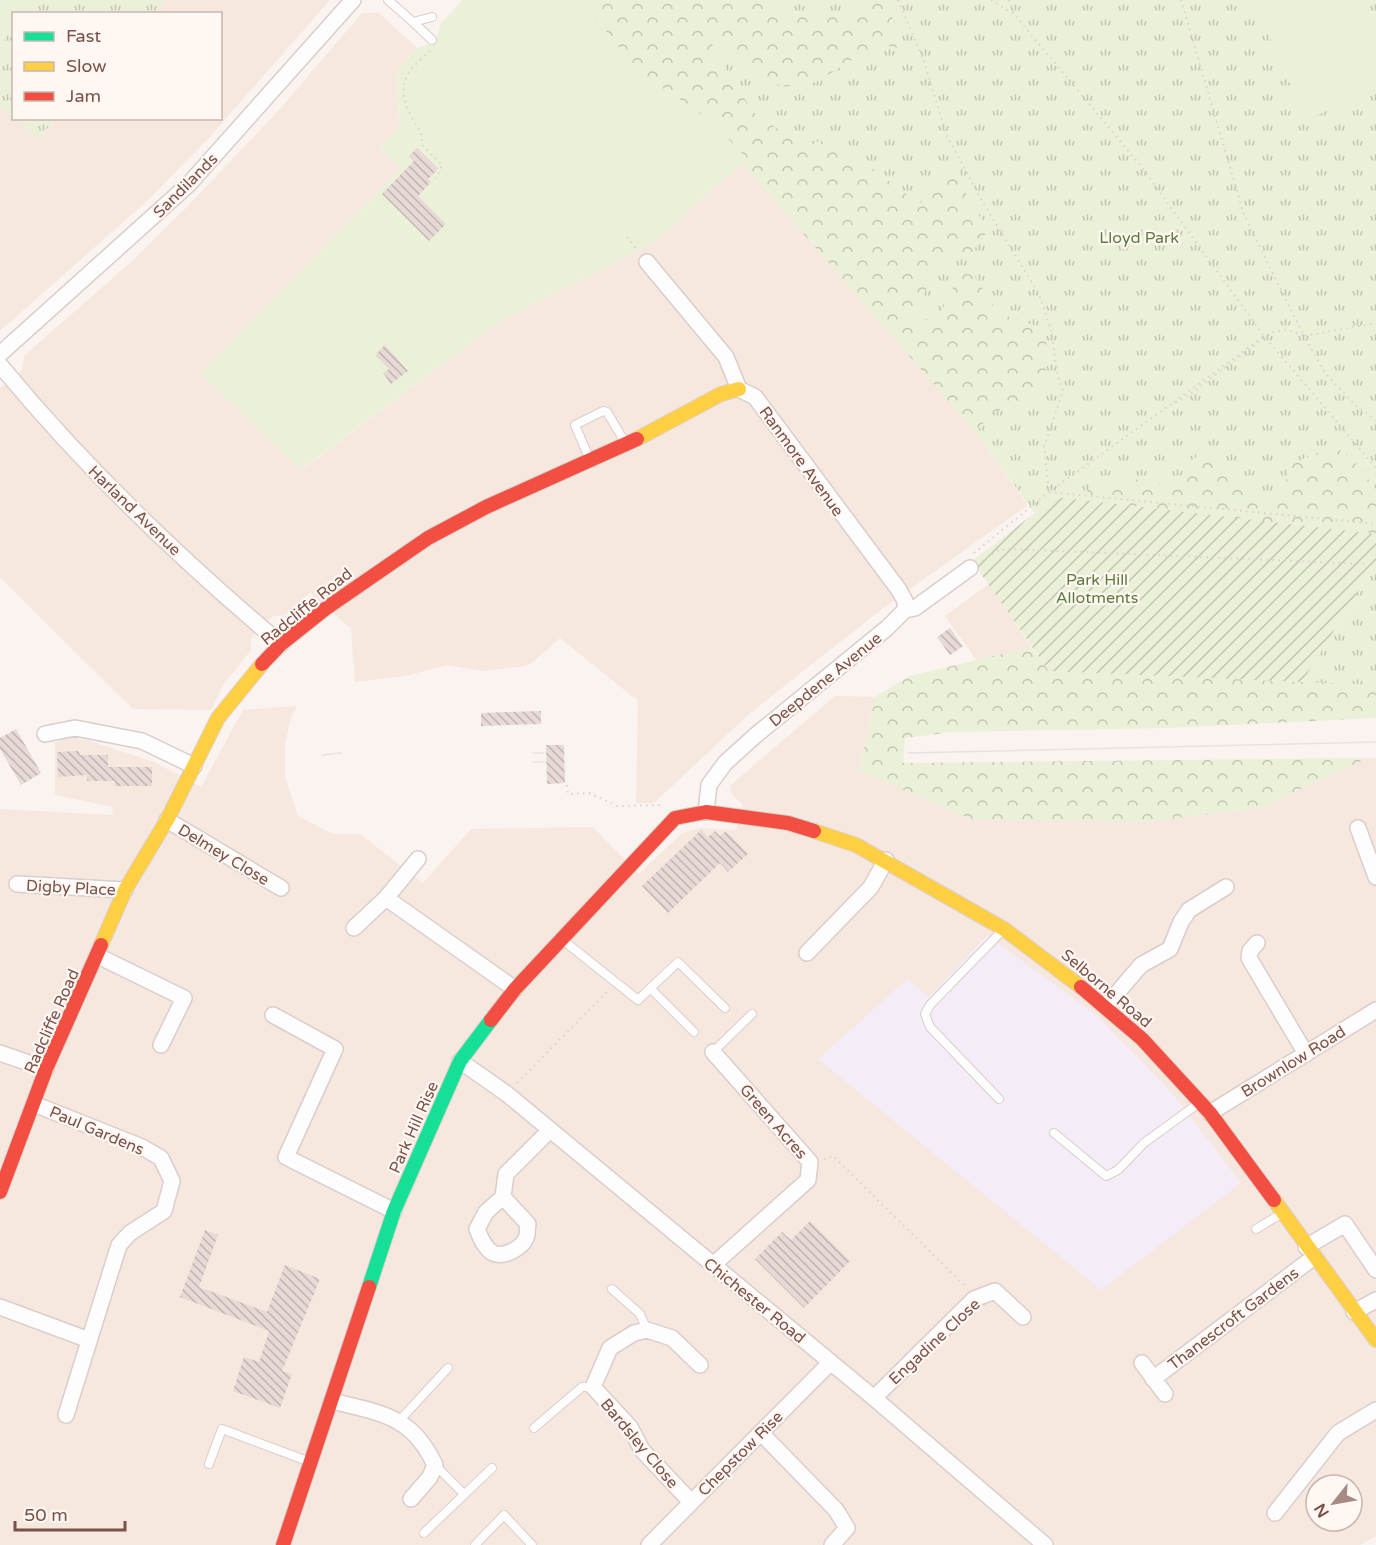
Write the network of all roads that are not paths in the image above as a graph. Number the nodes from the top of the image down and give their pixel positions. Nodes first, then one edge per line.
1 (353, 0) edge
2 (388, 0) edge
3 (432, 17) dead end
4 (413, 22) junction
5 (432, 40) road end
6 (647, 262) road end
7 (0, 354) edge
8 (0, 365) edge
9 (739, 389) junction
10 (627, 445) junction
11 (590, 461) junction
12 (970, 568) road end
13 (905, 610) junction
14 (281, 644) junction
15 (45, 734) dead end
16 (194, 766) junction
17 (706, 812) junction
18 (167, 820) junction
19 (1358, 828) dead end
20 (418, 859) dead end
21 (886, 860) junction
22 (1376, 876) edge
23 (17, 884) dead end
24 (1226, 887) dead end
25 (280, 888) dead end
26 (125, 890) junction
27 (386, 898) junction
28 (354, 928) dead end
29 (1004, 929) junction
30 (560, 939) junction
31 (1257, 943) dead end
32 (807, 953) dead end
33 (98, 956) junction
34 (650, 988) junction
35 (515, 989) junction
36 (1106, 1006) junction
37 (725, 1008) dead end
38 (1376, 1010) edge
39 (752, 1014) dead end
40 (273, 1015) dead end
41 (694, 1032) dead end
42 (161, 1045) dead end
43 (713, 1052) joint
44 (0, 1053) edge
45 (1306, 1054) junction
46 (460, 1061) junction
47 (46, 1069) junction
48 (999, 1099) dead end
49 (34, 1104) junction
50 (1205, 1108) junction
51 (549, 1131) junction
52 (1054, 1133) dead end
53 (0, 1192) edge
54 (503, 1197) dead end
55 (394, 1211) junction
56 (1282, 1213) junction
57 (1256, 1229) dead end
58 (1310, 1252) junction
59 (713, 1265) junction
60 (1376, 1270) edge
61 (612, 1289) dead end
62 (1376, 1300) edge
63 (0, 1307) edge
64 (1354, 1312) junction
65 (1023, 1317) dead end
66 (647, 1330) junction
67 (89, 1340) junction
68 (1376, 1340) edge
69 (831, 1362) junction
70 (1142, 1363) dead end
71 (700, 1365) dead end
72 (448, 1368) dead end
73 (1153, 1379) junction
74 (594, 1388) junction
75 (1165, 1394) dead end
76 (874, 1398) junction
77 (332, 1401) junction
78 (1376, 1410) edge
79 (66, 1415) dead end
80 (399, 1421) junction
81 (534, 1428) dead end
82 (761, 1433) junction
83 (311, 1463) junction
84 (209, 1464) dead end
85 (435, 1465) junction
86 (492, 1468) dead end
87 (464, 1494) junction
88 (411, 1499) dead end
89 (691, 1502) junction
90 (1275, 1513) dead end
91 (423, 1533) dead end
92 (283, 1545) edge
93 (475, 1545) edge
94 (532, 1545) edge
95 (649, 1545) edge
96 (832, 1545) edge
97 (1045, 1545) edge

1 - 7 street, Sandilands
2 - 4 lane
3 - 4 lane
4 - 5 lane
6 - 9 street
8 - 14 street, Harland Avenue
9 - 10 street, Radcliffe Road
9 - 13 street, Ranmore Avenue
10 - 11 street, Radcliffe Road
10 - 11 lane
11 - 14 street, Radcliffe Road
12 - 13 street, Deepdene Avenue
13 - 17 street, Deepdene Avenue
14 - 16 street, Radcliffe Road
15 - 16 street
16 - 18 street, Radcliffe Road
17 - 21 street, Selborne Road
17 - 30 street, Park Hill Rise
18 - 25 street, Delmey Close
18 - 26 street, Radcliffe Road
19 - 22 street
20 - 27 street
21 - 29 street, Selborne Road
21 - 32 street
23 - 26 street, Digby Place
24 - 36 street
26 - 33 street, Radcliffe Road
27 - 28 street
27 - 35 street
29 - 36 street, Selborne Road
29 - 48 lane
30 - 34 lane
30 - 35 street, Park Hill Rise
31 - 45 street
33 - 42 street
33 - 47 street, Radcliffe Road
34 - 37 lane
34 - 41 lane
35 - 46 street, Park Hill Rise
36 - 50 street, Selborne Road
38 - 45 street, Brownlow Road
39 - 43 lane
40 - 55 street
43 - 59 street, Green Acres
44 - 47 street
45 - 50 street, Brownlow Road
46 - 51 street, Chichester Road
46 - 55 street, Park Hill Rise
47 - 49 street, Radcliffe Road
49 - 53 street, Radcliffe Road
49 - 67 street, Paul Gardens
50 - 52 lane
50 - 56 street, Selborne Road
51 - 54 street
51 - 59 street, Chichester Road
55 - 77 street, Park Hill Rise
56 - 57 lane
56 - 58 street, Selborne Road
58 - 60 street, Thanescroft Gardens
58 - 64 street, Selborne Road
58 - 73 street, Thanescroft Gardens
59 - 69 street, Chichester Road
61 - 66 lane
62 - 64 street
63 - 67 street
64 - 68 street, Selborne Road
65 - 76 street, Engadine Close
66 - 71 street
66 - 74 street, Bardsley Close
67 - 79 street, Paul Gardens
69 - 76 street, Chichester Road
69 - 82 street, Chepstow Rise
70 - 73 street, Thanescroft Gardens
72 - 80 lane
73 - 75 street, Thanescroft Gardens
74 - 81 lane
74 - 89 street, Bardsley Close
76 - 97 street, Chichester Road
77 - 80 street
77 - 83 street, Park Hill Rise
78 - 90 street
80 - 85 street
82 - 89 street, Chepstow Rise
82 - 96 street
83 - 84 lane
83 - 92 street, Park Hill Rise
85 - 87 lane
85 - 88 street
86 - 87 lane
87 - 91 lane
89 - 95 street, Chepstow Rise
93 - 94 lane

